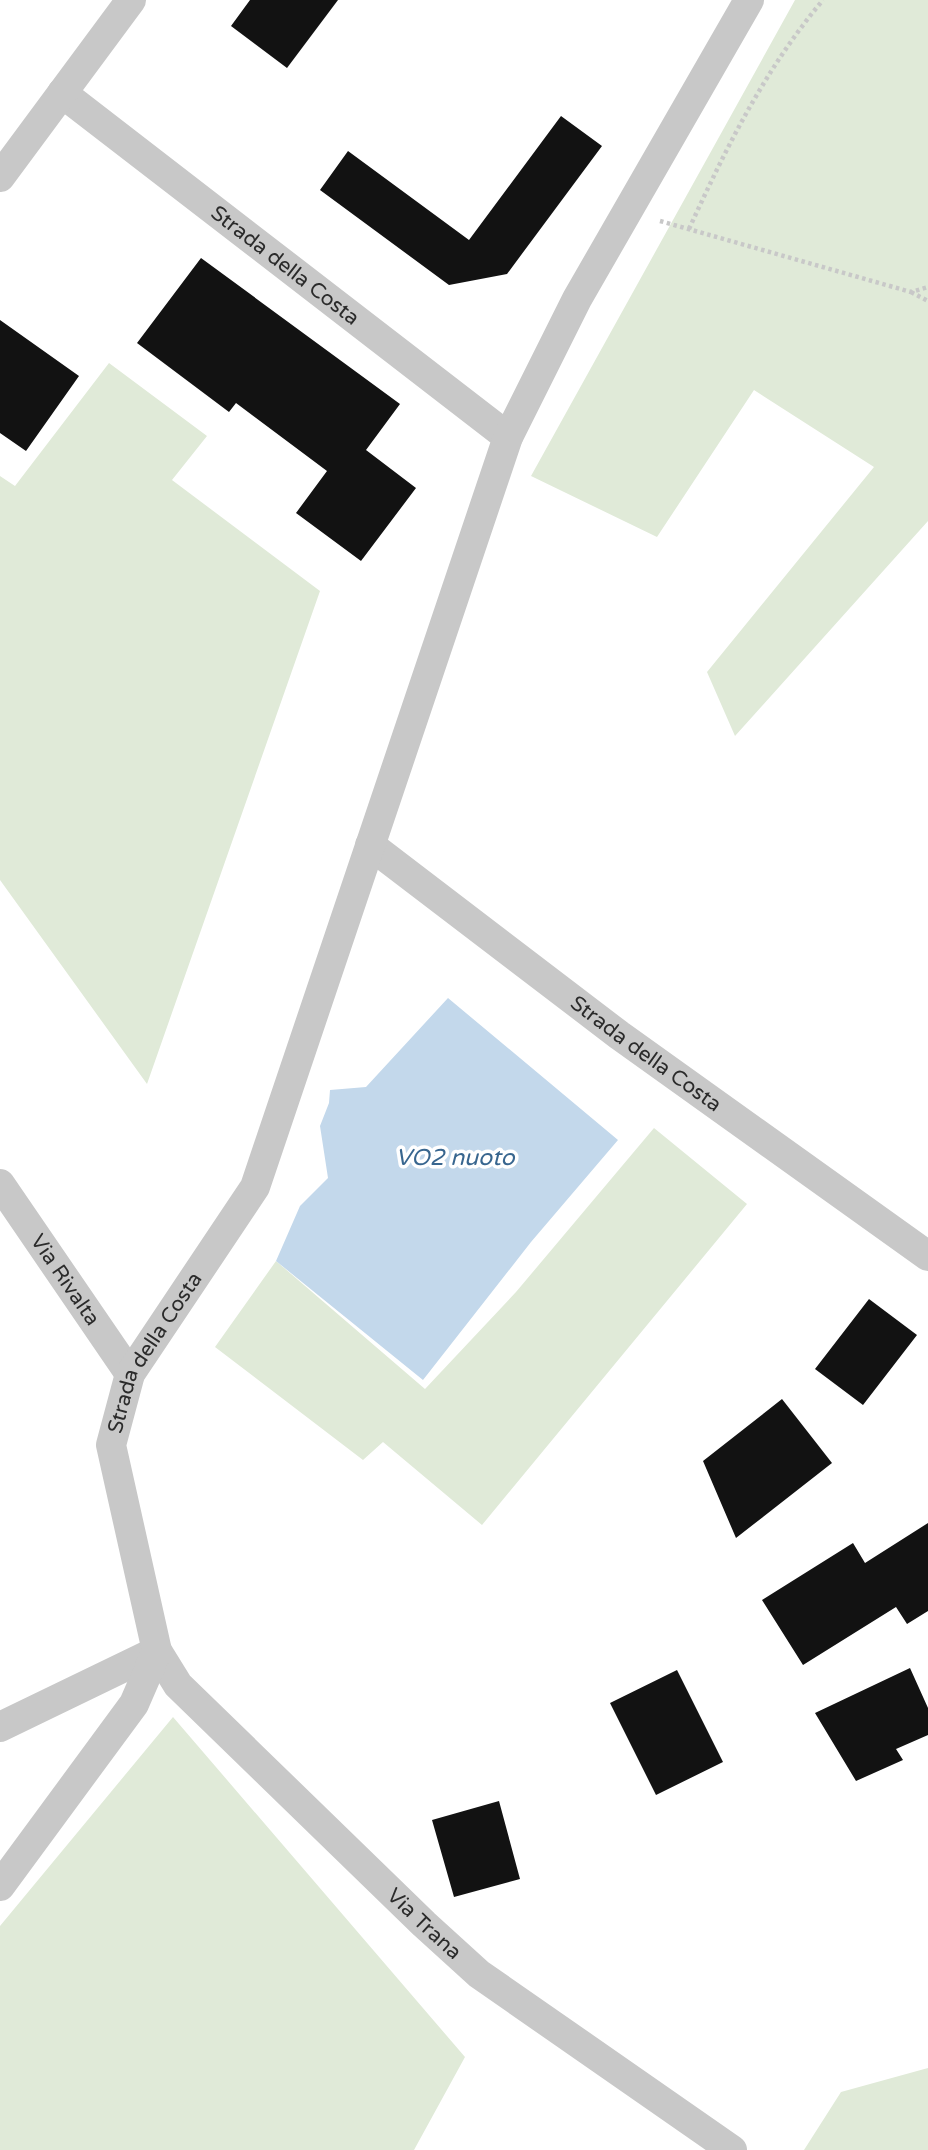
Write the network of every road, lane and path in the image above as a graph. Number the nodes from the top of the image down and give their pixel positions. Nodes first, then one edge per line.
1 (131, 0) edge
2 (749, 0) edge
3 (823, 0) edge
4 (62, 93) junction
5 (0, 177) edge
6 (627, 212) junction
7 (689, 229) junction
8 (928, 287) edge
9 (911, 292) junction
10 (928, 301) edge
11 (508, 437) junction
12 (370, 845) junction
13 (0, 1184) edge
14 (928, 1256) edge
15 (130, 1374) junction
16 (157, 1651) junction
17 (0, 1727) edge
18 (0, 1886) edge
19 (732, 2150) edge

1 - 4 street
2 - 6 street, Strada della Costa
3 - 7 path
4 - 5 street
4 - 11 street, Strada della Costa
6 - 7 path
6 - 11 street, Strada della Costa
7 - 9 path
8 - 9 path
9 - 10 path
11 - 12 street, Strada della Costa
12 - 14 street, Strada della Costa
12 - 15 street, Strada della Costa
13 - 15 street, Via Rivalta
15 - 16 street, Strada della Costa
16 - 17 street
16 - 18 street
16 - 19 street, Via Trana

